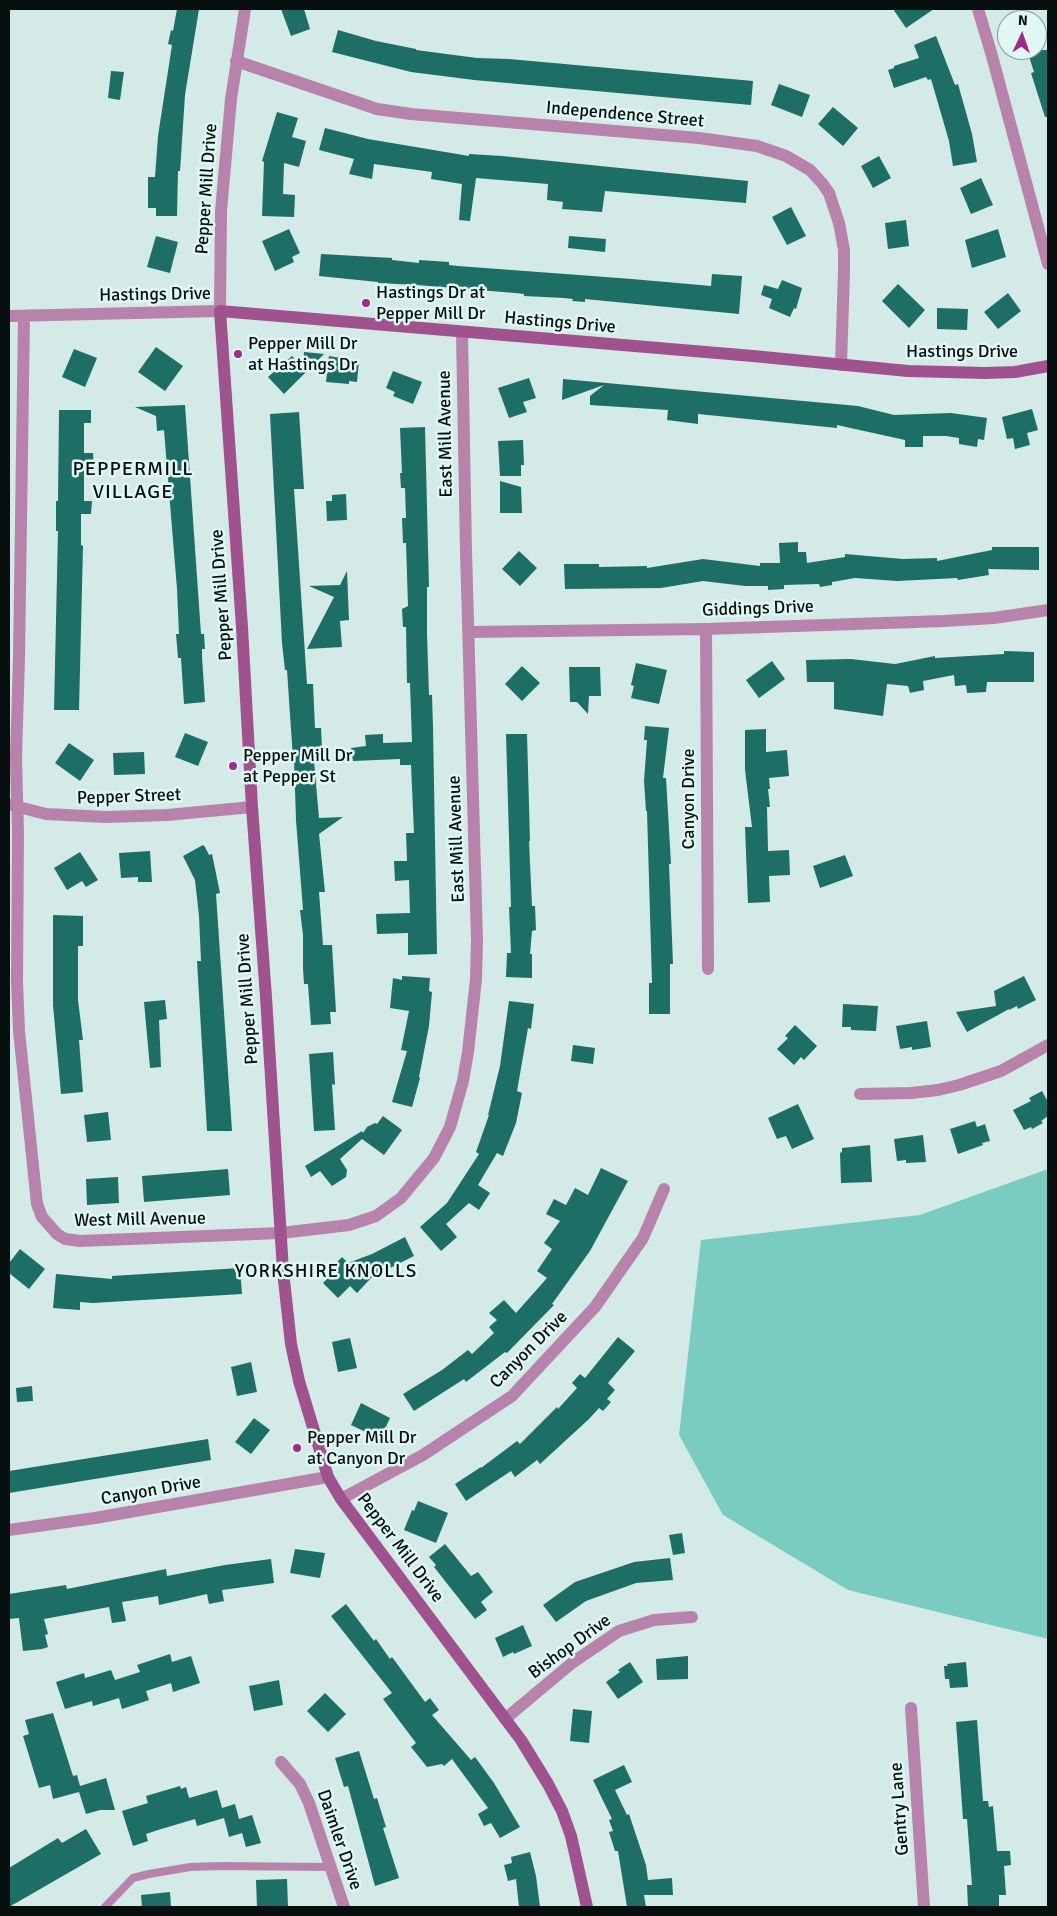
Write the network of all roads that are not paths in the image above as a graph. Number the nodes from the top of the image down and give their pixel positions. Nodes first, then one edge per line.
1 (245, 9) edge
2 (978, 9) edge
3 (236, 62) junction
4 (1048, 264) edge
5 (220, 311) junction
6 (9, 316) edge
7 (24, 316) junction
8 (462, 333) junction
9 (841, 365) junction
10 (1048, 366) edge
11 (1048, 610) edge
12 (706, 629) junction
13 (469, 632) junction
14 (13, 806) edge
15 (252, 807) junction
16 (708, 969) dead end
17 (1048, 1045) edge
18 (860, 1094) dead end
19 (664, 1189) dead end
20 (281, 1233) junction
21 (328, 1477) junction
22 (341, 1499) junction
23 (9, 1530) edge
24 (692, 1617) dead end
25 (911, 1708) dead end
26 (505, 1719) junction
27 (281, 1762) dead end
28 (330, 1866) junction
29 (105, 1907) edge
30 (344, 1907) edge
31 (586, 1907) edge
32 (924, 1907) edge

1 - 3 street, Pepper Mill Drive
2 - 4 street
3 - 5 street, Pepper Mill Drive
3 - 9 street, Independence Street
5 - 7 street, Hastings Drive
5 - 8 street, Hastings Drive
5 - 15 street, Pepper Mill Drive
6 - 7 street, Hastings Drive
7 - 14 street, West Mill Avenue
8 - 9 street, Hastings Drive
8 - 13 street, East Mill Avenue
9 - 10 street, Hastings Drive
11 - 12 street, Giddings Drive
12 - 13 street, Giddings Drive
12 - 16 street, Canyon Drive
13 - 20 street, East Mill Avenue
14 - 15 street, Pepper Street
14 - 20 street, West Mill Avenue
15 - 20 street, Pepper Mill Drive
17 - 18 street
19 - 22 street, Canyon Drive
20 - 21 street, Pepper Mill Drive
21 - 22 street, Pepper Mill Drive
21 - 23 street, Canyon Drive
22 - 26 street, Pepper Mill Drive
24 - 26 street, Bishop Drive
25 - 32 street, Gentry Lane
26 - 31 street, Pepper Mill Drive
27 - 28 street, Daimler Drive
28 - 29 lane
28 - 30 street, Daimler Drive

